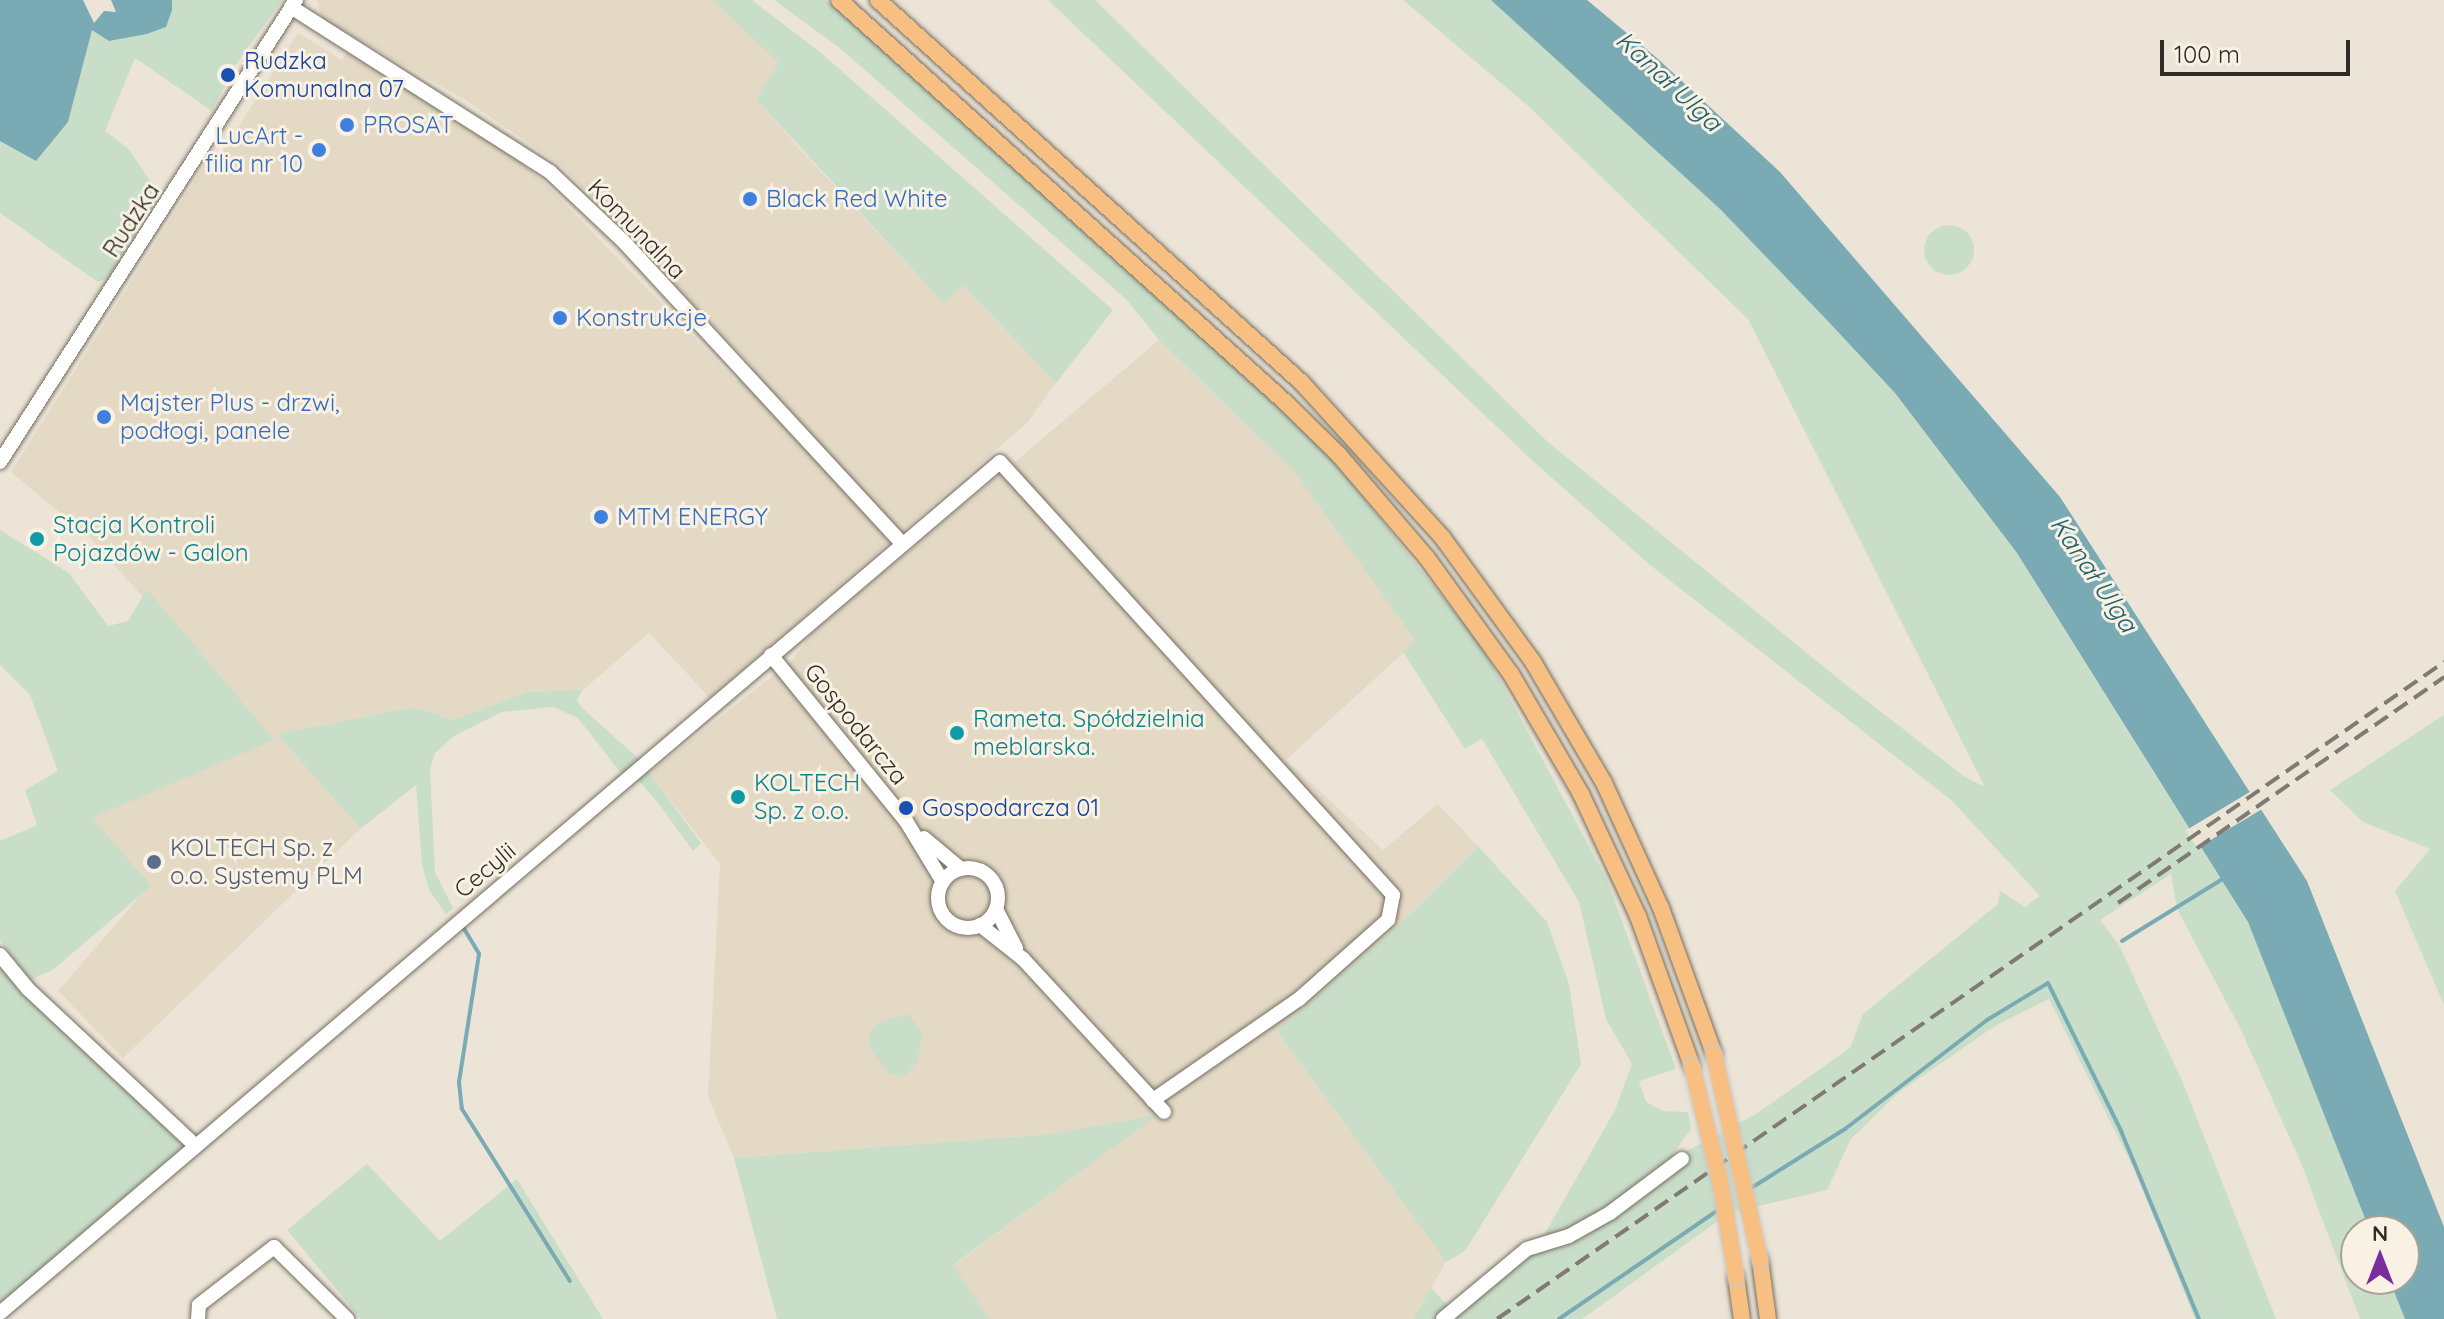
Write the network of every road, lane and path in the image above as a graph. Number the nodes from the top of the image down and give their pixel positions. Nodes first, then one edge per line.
1 (839, 0) edge
2 (878, 0) edge
3 (294, 4) edge
4 (0, 462) edge
5 (901, 542) junction
6 (771, 655) junction
7 (906, 821) junction
8 (961, 869) junction
9 (943, 882) junction
10 (996, 909) junction
11 (980, 925) junction
12 (0, 955) edge
13 (1023, 959) junction
14 (1153, 1100) junction
15 (1164, 1112) dead end
16 (196, 1146) junction
17 (1682, 1159) dead end
18 (0, 1313) edge
19 (198, 1319) edge
20 (347, 1319) edge
21 (1443, 1319) edge
22 (1742, 1319) edge
23 (1768, 1319) edge

1 - 22 main road, bridge
2 - 23 main road, bridge
3 - 4 street, Rudzka
3 - 5 street, Komunalna
5 - 6 street, Cecylii
5 - 14 street, Cecylii
6 - 7 street, Gospodarcza
6 - 16 street, Cecylii
7 - 8 street, Gospodarcza
7 - 9 street, Gospodarcza
8 - 9 street
8 - 10 street, Gospodarcza
9 - 11 street, Gospodarcza
10 - 11 street
10 - 13 street, Gospodarcza
11 - 13 street, Gospodarcza
12 - 16 street
13 - 14 street, Gospodarcza
14 - 15 street, Gospodarcza
16 - 18 street, Cecylii
17 - 21 street
19 - 20 street

